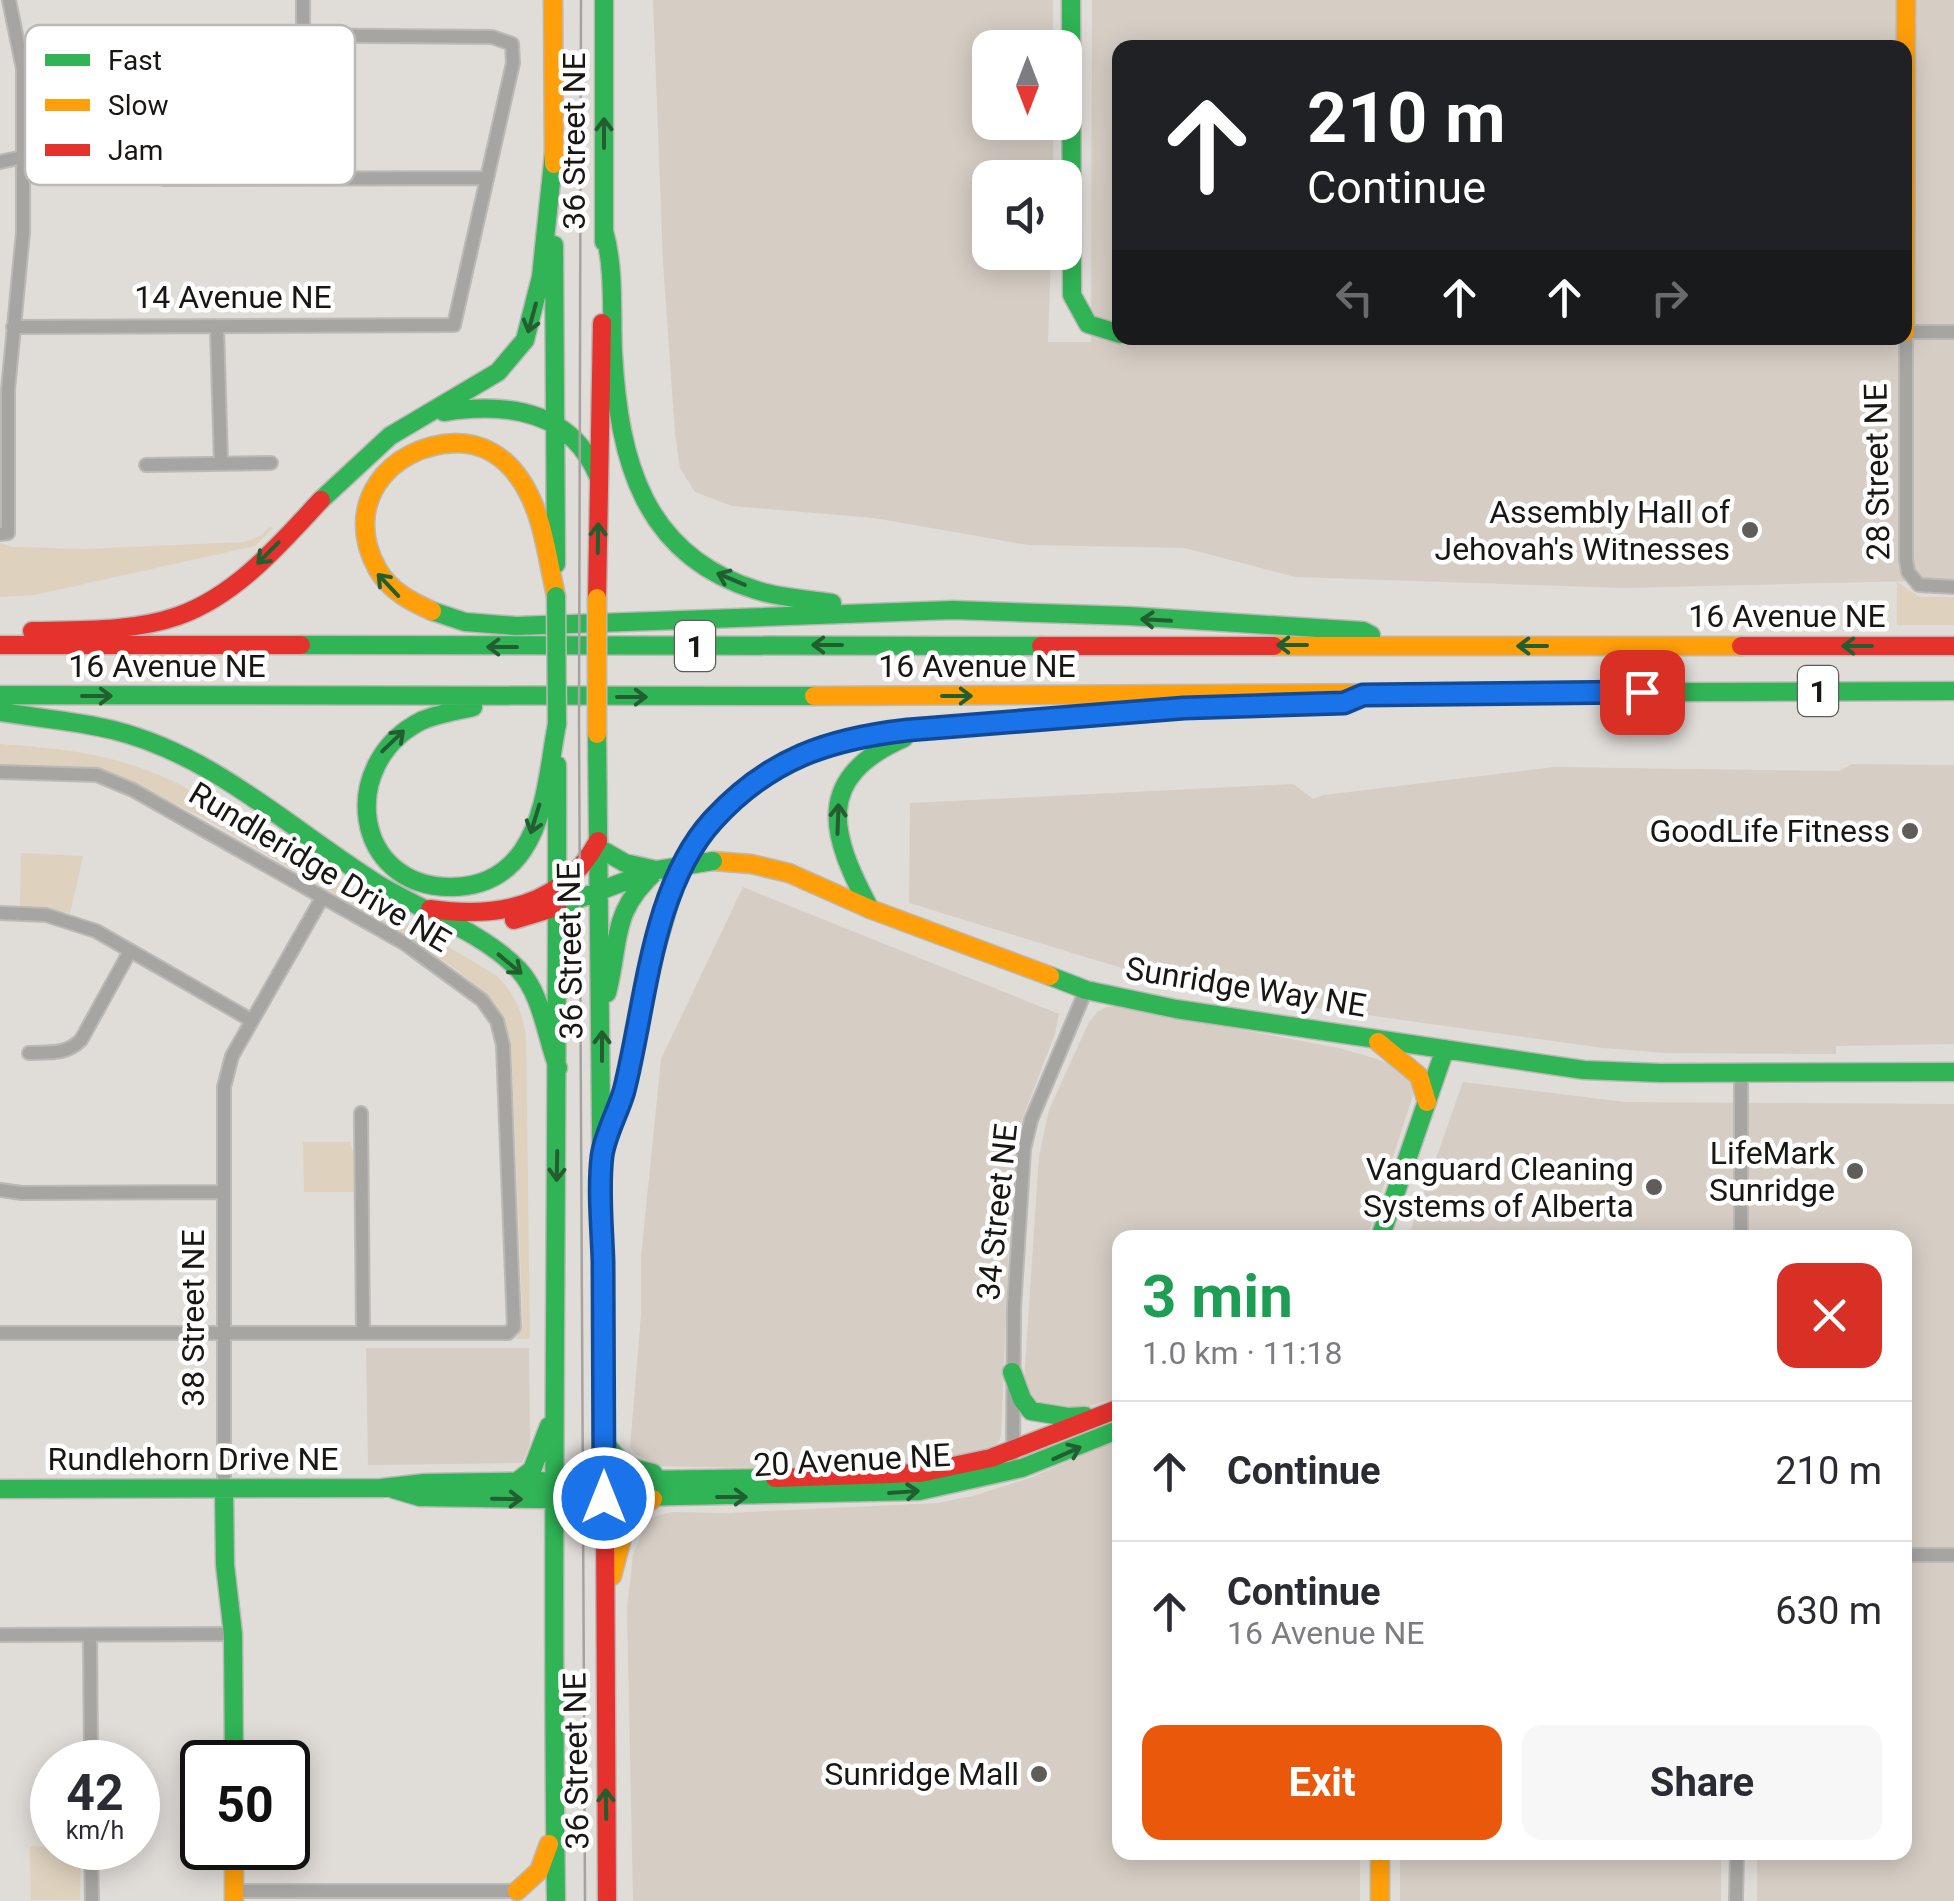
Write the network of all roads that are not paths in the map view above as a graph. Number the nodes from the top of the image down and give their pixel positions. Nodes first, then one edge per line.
1 (9, 0) edge
2 (554, 0) edge
3 (604, 0) edge
4 (1071, 0) edge
5 (1906, 0) edge
6 (355, 36) edge
7 (1906, 40) edge
8 (554, 152) junction
9 (23, 158) junction
10 (0, 162) edge
11 (355, 178) edge
12 (485, 178) junction
13 (604, 231) junction
14 (12, 327) junction
15 (217, 328) junction
16 (1912, 332) edge
17 (1954, 332) edge
18 (1112, 333) edge
19 (1905, 345) edge
20 (555, 424) junction
21 (408, 425) junction
22 (221, 463) junction
23 (271, 463) dead end
24 (146, 465) dead end
25 (599, 478) junction
26 (0, 534) edge
27 (1954, 587) edge
28 (556, 596) junction
29 (894, 611) junction
30 (0, 632) edge
31 (0, 646) edge
32 (1390, 646) junction
33 (1954, 646) edge
34 (1954, 692) edge
35 (1363, 695) junction
36 (0, 696) edge
37 (587, 698) junction
38 (0, 712) edge
39 (556, 724) junction
40 (941, 727) junction
41 (0, 772) edge
42 (598, 844) junction
43 (657, 870) junction
44 (600, 890) junction
45 (557, 897) junction
46 (322, 898) junction
47 (404, 899) junction
48 (870, 909) junction
49 (0, 914) edge
50 (427, 914) junction
51 (130, 953) junction
52 (1086, 990) junction
53 (602, 1008) junction
54 (251, 1020) junction
55 (1373, 1039) junction
56 (1445, 1049) junction
57 (29, 1053) dead end
58 (558, 1068) junction
59 (1954, 1072) edge
60 (1741, 1073) junction
61 (1427, 1102) junction
62 (361, 1113) dead end
63 (602, 1154) junction
64 (0, 1190) edge
65 (222, 1192) junction
66 (1392, 1210) junction
67 (1383, 1230) edge
68 (1391, 1230) edge
69 (1741, 1230) edge
70 (0, 1333) edge
71 (224, 1333) junction
72 (363, 1333) junction
73 (1012, 1372) junction
74 (1112, 1411) edge
75 (554, 1417) junction
76 (1112, 1433) edge
77 (604, 1442) junction
78 (1013, 1449) junction
79 (1013, 1473) junction
80 (702, 1479) junction
81 (519, 1480) junction
82 (387, 1488) junction
83 (0, 1489) edge
84 (224, 1490) junction
85 (553, 1490) junction
86 (578, 1490) joint
87 (604, 1490) junction
88 (657, 1497) junction
89 (1912, 1555) edge
90 (1954, 1555) edge
91 (604, 1606) junction
92 (234, 1634) junction
93 (0, 1636) edge
94 (90, 1636) junction
95 (91, 1740) edge
96 (234, 1740) edge
97 (556, 1814) junction
98 (1380, 1860) edge
99 (1736, 1860) edge
100 (92, 1870) edge
101 (234, 1870) edge
102 (517, 1891) junction
103 (234, 1896) edge
104 (92, 1901) edge
105 (544, 1901) edge
106 (556, 1901) edge
107 (607, 1901) edge
108 (1380, 1901) edge
109 (1736, 1901) edge

1 - 9 street
2 - 8 main road, 36 Street NE
13 -> 3 main road, 36 Street NE
4 - 18 main road
5 - 7 main road, 28 Street NE
6 - 12 street
8 - 20 main road, 36 Street NE
8 -> 21 main road
9 - 10 street
9 - 14 street
11 - 12 street
12 - 15 street, 14 Avenue NE
13 - 25 main road, 36 Street NE
29 -> 13 main road
14 - 15 street, 14 Avenue NE
14 - 26 street
15 - 22 street
16 - 17 street
19 - 27 street, 28 Street NE
20 - 21 main road
20 - 25 main road
20 - 28 main road, 36 Street NE
21 -> 30 main road
22 - 23 street
22 - 24 street
42 -> 25 main road, 36 Street NE, bridge
29 -> 28 main road
28 - 39 main road, 36 Street NE, bridge
32 -> 29 main road
32 -> 31 main road, 16 Avenue NE / 1
33 -> 32 main road, 16 Avenue NE / 1
34 - 35 main road, 16 Avenue NE / 1
37 -> 35 main road, 16 Avenue NE / 1
35 - 40 main road
36 -> 37 main road, 16 Avenue NE / 1
39 -> 37 main road
38 - 47 main road
39 - 45 main road, 36 Street NE
48 -> 40 main road
40 - 63 main road
41 - 46 street, Rundleridge Drive NE
42 - 43 main road
42 - 44 main road, 36 Street NE
42 - 45 main road
43 - 44 main road, Sunridge Way NE
43 - 48 main road, Sunridge Way NE, bridge
43 - 53 main road
44 - 45 main road, Sunridge Way NE
44 - 53 main road, 36 Street NE
45 - 47 main road
45 - 50 main road
45 - 58 main road, 36 Street NE
46 - 54 street, 38 Street NE
46 - 72 street, Rundleridge Drive NE
47 - 50 main road
48 - 52 main road, Sunridge Way NE
49 - 51 street
50 -> 58 main road
51 - 54 street
51 - 57 street
52 - 55 main road, Sunridge Way NE
52 - 73 street, 34 Street NE
63 -> 53 main road, 36 Street NE
54 - 65 street, 38 Street NE
55 - 56 main road, Sunridge Way NE
55 - 61 main road
56 - 60 main road, Sunridge Way NE
56 - 61 main road
58 -> 75 main road, 36 Street NE
59 - 60 main road, Sunridge Way NE
60 - 69 street
61 - 66 main road
62 - 72 street
63 - 77 main road, 36 Street NE
64 - 65 street
65 - 71 street, 38 Street NE
66 - 67 main road
66 - 68 main road
70 - 71 street, Rundleridge Drive NE
71 - 72 street, Rundleridge Drive NE
71 - 84 street, 38 Street NE
73 - 74 main road
73 - 78 street, 34 Street NE
74 - 78 main road, 20 Avenue NE
75 - 81 main road
75 - 85 main road, 36 Street NE
79 -> 76 main road, 20 Avenue NE
77 - 80 main road
77 - 87 main road, 36 Street NE
78 - 79 street, 34 Street NE
78 - 80 main road, 20 Avenue NE
88 -> 79 main road, 20 Avenue NE
80 - 87 main road, 20 Avenue NE
81 - 82 main road, Rundlehorn Drive NE
81 - 85 main road, Rundlehorn Drive NE
82 - 84 main road, Rundlehorn Drive NE
82 -> 85 main road, Rundlehorn Drive NE
83 - 84 main road, Rundlehorn Drive NE
84 - 92 main road, 38 Street NE
85 - 86 main road, Rundlehorn Drive NE
85 - 97 main road, 36 Street NE
86 - 87 main road, 20 Avenue NE
87 - 88 main road, 20 Avenue NE
87 - 91 main road, 36 Street NE
88 - 91 main road
89 - 90 street
107 -> 91 main road, 36 Street NE
92 - 94 street
92 - 96 main road, 38 Street NE
93 - 94 street
94 - 95 street
97 - 102 main road
97 - 106 main road, 36 Street NE
98 - 108 main road
99 - 109 street
100 - 104 street
101 - 103 main road
102 - 103 street
102 - 105 main road

